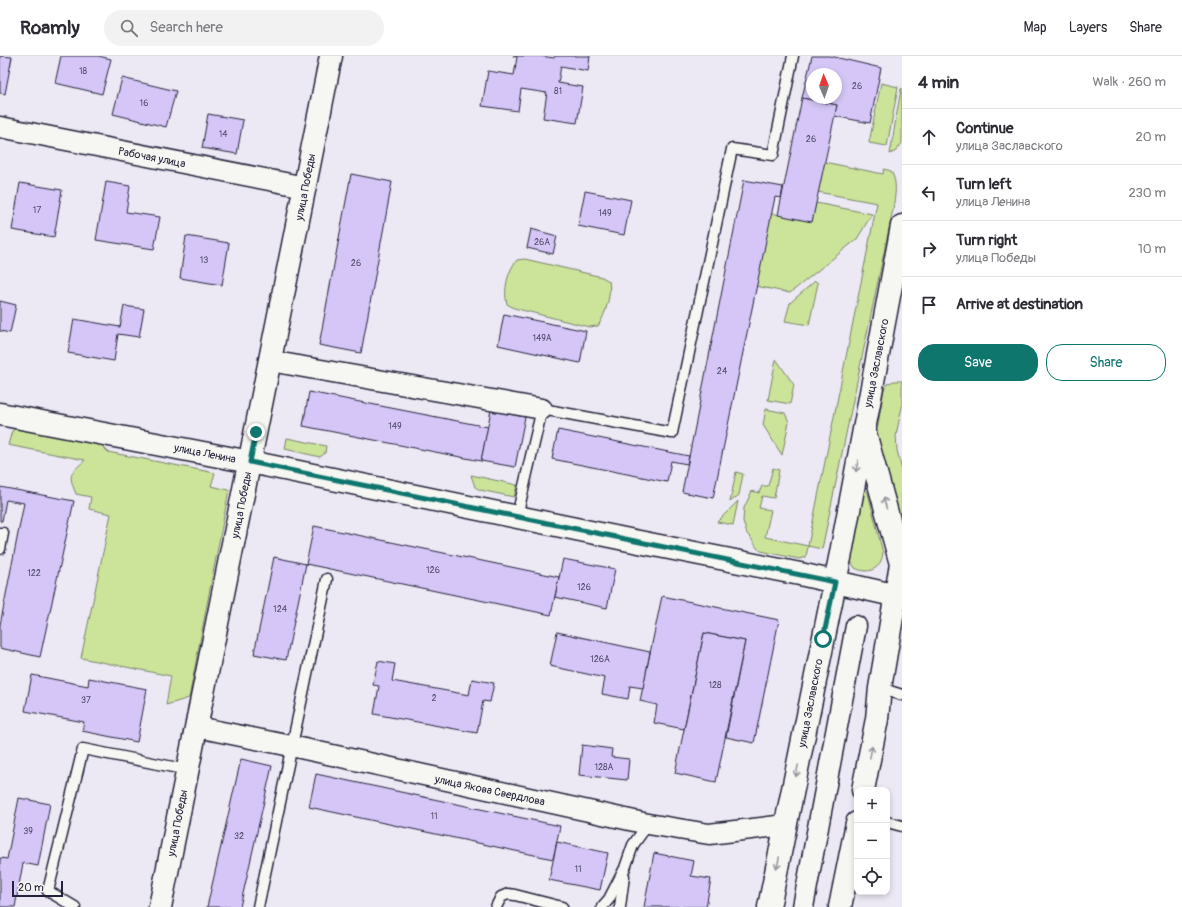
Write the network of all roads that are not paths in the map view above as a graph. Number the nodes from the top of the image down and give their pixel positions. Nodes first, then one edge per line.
1 (331, 56) edge
2 (793, 56) edge
3 (0, 127) edge
4 (305, 186) junction
5 (902, 226) edge
6 (270, 361) junction
7 (542, 409) junction
8 (0, 414) edge
9 (864, 428) junction
10 (250, 462) junction
11 (517, 516) junction
12 (0, 533) edge
13 (0, 549) edge
14 (327, 579) dead end
15 (835, 582) junction
16 (899, 596) edge
17 (856, 626) dead end
18 (880, 688) junction
19 (902, 695) edge
20 (197, 726) junction
21 (291, 746) junction
22 (188, 770) junction
23 (864, 787) edge
24 (890, 823) edge
25 (648, 824) junction
26 (786, 825) junction
27 (902, 826) edge
28 (854, 838) edge
29 (625, 868) junction
30 (76, 907) edge
31 (160, 907) edge
32 (258, 907) edge
33 (496, 907) edge
34 (562, 907) edge
35 (602, 907) edge
36 (620, 907) edge
37 (768, 907) edge
38 (803, 907) edge
39 (840, 907) edge

1 - 4 main road, улица Победы
2 - 7 lane
3 - 4 street, Рабочая улица
4 - 6 main road, улица Победы
5 - 9 main road, улица Заславского
6 - 7 street
6 - 10 main road, улица Победы
7 - 11 lane
8 - 10 main road, улица Ленина
9 -> 15 main road, улица Заславского
16 -> 9 main road, улица Заславского
10 - 11 main road, улица Ленина
10 - 20 main road, улица Победы
11 - 15 main road, улица Ленина
12 - 13 lane
14 - 21 lane
15 - 16 main road, улица Ленина
15 -> 26 main road, улица Заславского
16 - 18 main road, улица Заславского
17 - 38 street
18 - 19 lane
23 -> 18 main road, улица Заславского
20 - 21 street, улица Якова Свердлова
20 - 22 main road, улица Победы
21 - 25 street, улица Якова Свердлова
21 - 32 lane
22 - 30 lane
22 - 31 main road, улица Победы
24 - 27 lane
25 - 26 street, улица Якова Свердлова
25 - 29 lane
26 -> 37 main road, улица Заславского
28 - 39 main road
29 - 35 lane
29 - 36 lane
33 - 34 lane

